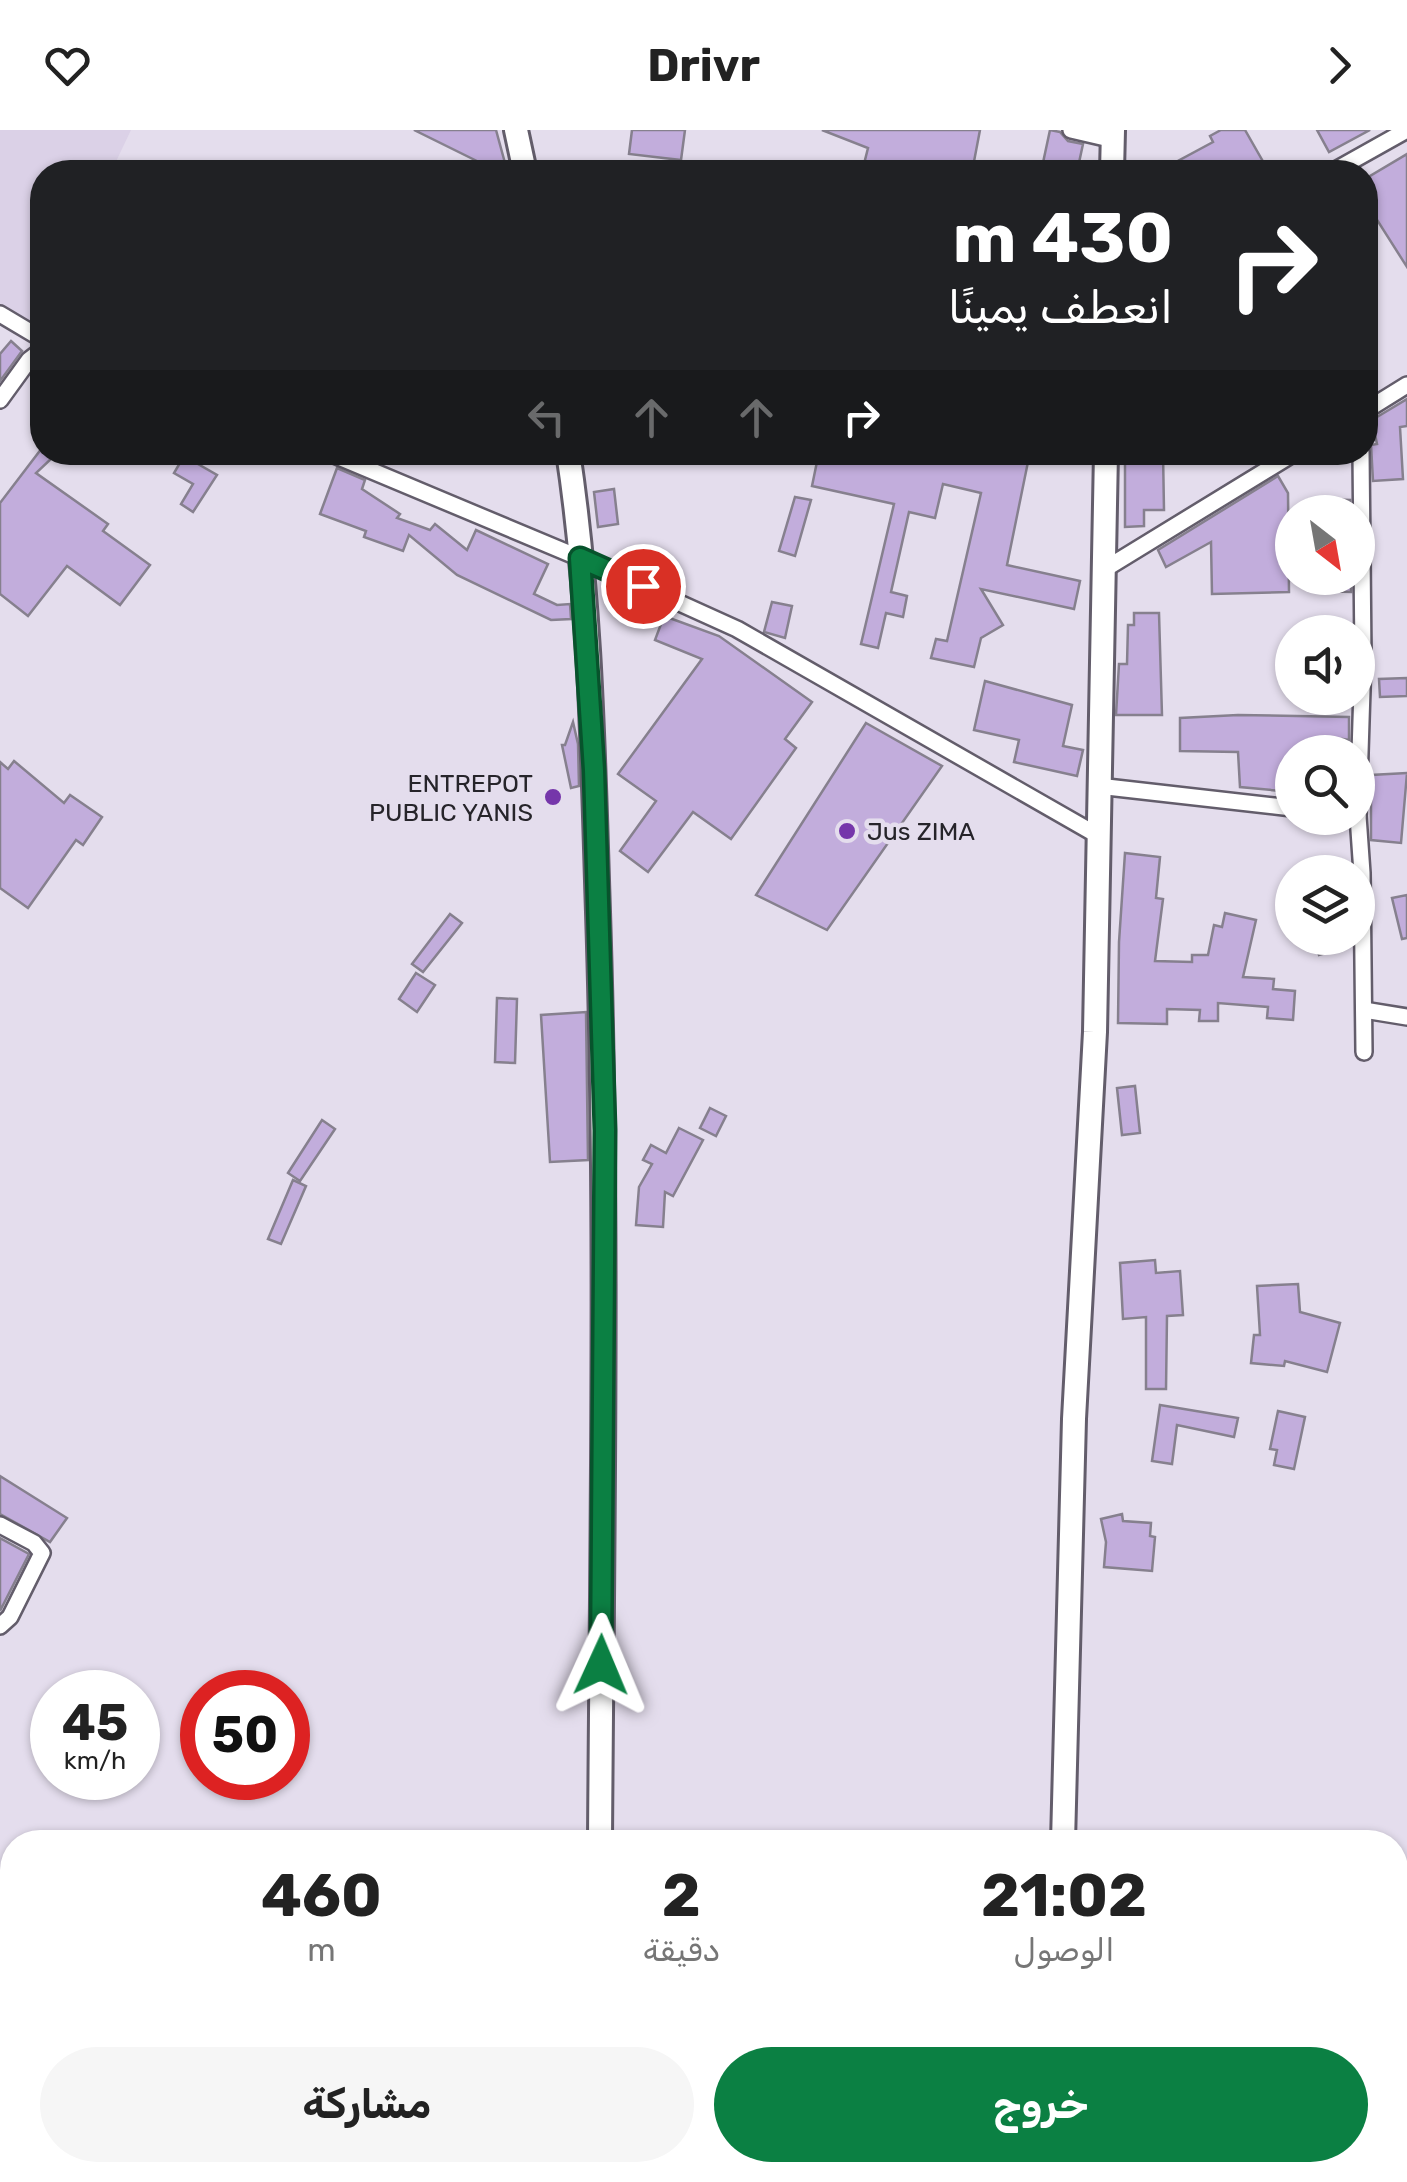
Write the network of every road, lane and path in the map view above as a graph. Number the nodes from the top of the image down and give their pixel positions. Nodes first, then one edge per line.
1 (516, 130) edge
2 (1071, 130) edge
3 (1407, 130) edge
4 (1114, 135) edge
5 (522, 160) edge
6 (1113, 160) edge
7 (1353, 160) edge
8 (0, 314) edge
9 (30, 332) edge
10 (30, 359) edge
11 (1407, 385) edge
12 (0, 400) edge
13 (1378, 402) edge
14 (358, 465) edge
15 (569, 465) edge
16 (1106, 465) edge
17 (1275, 465) edge
18 (1361, 465) edge
19 (580, 558) junction
20 (1105, 569) junction
21 (1361, 735) edge
22 (1098, 786) junction
23 (1275, 806) edge
24 (1097, 834) junction
25 (1359, 835) edge
26 (1364, 1010) junction
27 (1407, 1017) edge
28 (1364, 1052) dead end
29 (0, 1525) edge
30 (0, 1626) edge
31 (600, 1830) edge
32 (1063, 1830) edge

1 - 5 main road
2 - 4 street
3 - 7 street
4 - 6 main road
8 - 9 street
10 - 12 street
11 - 13 street
14 - 19 street
15 - 19 main road
16 - 20 main road
17 - 20 street
18 - 21 street
19 - 24 street
19 - 31 main road
20 - 22 main road
22 - 23 street
22 - 24 main road
24 - 32 main road
25 - 26 street
26 - 27 street
26 - 28 street
29 - 30 street

